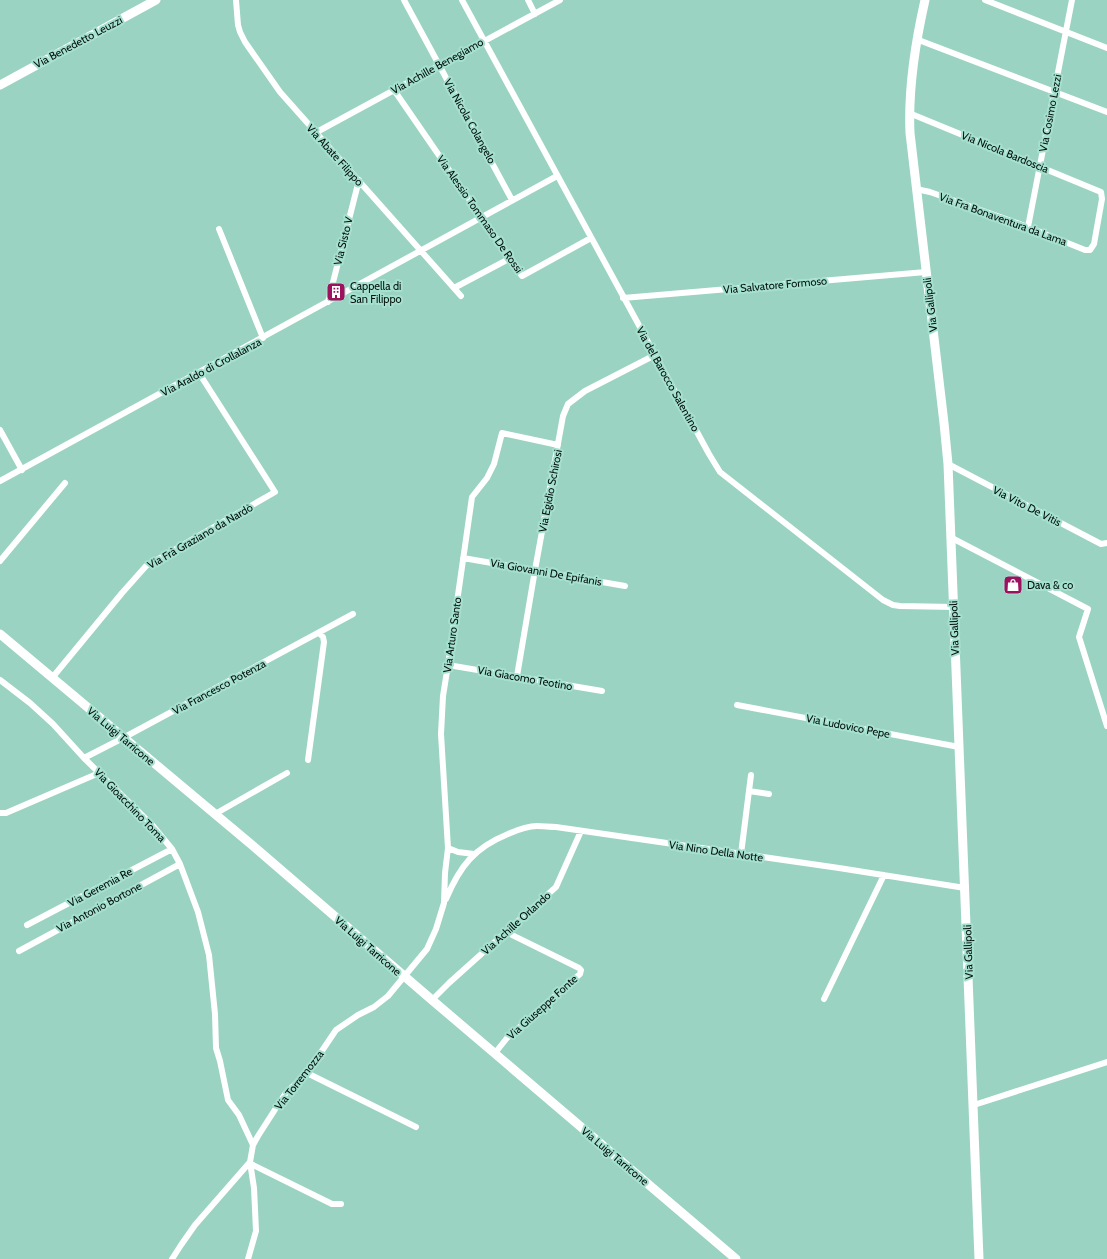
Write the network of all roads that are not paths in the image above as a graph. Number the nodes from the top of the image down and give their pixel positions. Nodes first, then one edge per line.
1 (156, 0) edge
2 (236, 0) edge
3 (404, 0) edge
4 (462, 0) edge
5 (528, 0) edge
6 (560, 0) edge
7 (924, 0) edge
8 (984, 0) edge
9 (1072, 0) edge
10 (535, 14) junction
11 (1066, 32) junction
12 (916, 39) junction
13 (484, 41) junction
14 (1107, 48) edge
15 (439, 65) junction
16 (0, 84) edge
17 (394, 90) junction
18 (1054, 92) junction
19 (1107, 112) edge
20 (909, 114) junction
21 (315, 133) junction
22 (1040, 166) junction
23 (557, 176) junction
24 (359, 180) junction
25 (916, 189) junction
26 (512, 200) junction
27 (481, 217) junction
28 (1028, 227) junction
29 (219, 229) dead end
30 (591, 238) junction
31 (1090, 250) joint
32 (421, 251) junction
33 (509, 259) junction
34 (926, 272) junction
35 (454, 288) junction
36 (461, 296) dead end
37 (623, 298) junction
38 (328, 302) junction
39 (264, 338) junction
40 (655, 355) junction
41 (199, 372) junction
42 (0, 430) edge
43 (558, 445) junction
44 (948, 464) junction
45 (22, 470) junction
46 (0, 481) edge
47 (65, 483) dead end
48 (950, 537) junction
49 (1107, 543) edge
50 (465, 558) junction
51 (0, 561) edge
52 (535, 570) junction
53 (625, 586) dead end
54 (954, 607) junction
55 (353, 614) dead end
56 (319, 633) junction
57 (0, 634) edge
58 (448, 665) junction
59 (517, 676) junction
60 (52, 678) junction
61 (0, 680) edge
62 (602, 691) dead end
63 (737, 705) dead end
64 (1107, 726) edge
65 (123, 738) junction
66 (959, 747) junction
67 (84, 758) junction
68 (308, 760) dead end
69 (287, 772) dead end
70 (99, 773) junction
71 (751, 775) dead end
72 (749, 791) junction
73 (769, 794) dead end
74 (0, 813) edge
75 (215, 814) junction
76 (581, 831) junction
77 (448, 848) junction
78 (172, 849) junction
79 (474, 854) junction
80 (742, 854) junction
81 (180, 864) junction
82 (884, 875) junction
83 (965, 888) junction
84 (444, 902) junction
85 (27, 925) dead end
86 (506, 932) junction
87 (19, 951) dead end
88 (404, 977) junction
89 (824, 999) dead end
90 (432, 1000) junction
91 (495, 1053) junction
92 (1107, 1062) edge
93 (306, 1073) junction
94 (974, 1105) junction
95 (416, 1128) dead end
96 (252, 1146) junction
97 (251, 1163) junction
98 (341, 1204) dead end
99 (172, 1259) edge
100 (248, 1259) edge
101 (736, 1259) edge
102 (980, 1259) edge

1 - 16 main road, Via Benedetto Leuzzi
2 - 21 street, Via Abate Filippo
3 - 15 street, Via Nicola Colangelo
4 - 13 street, Via del Barocco Salentino
5 - 10 street
6 - 10 street, Via Achille Benegiamo
7 - 12 main road, Via Gallipoli
8 - 11 street
9 - 11 street, Via Cosimo Lezzi
10 - 13 street, Via Achille Benegiamo
11 - 14 street
11 - 18 street, Via Cosimo Lezzi
12 - 18 street
12 - 20 main road, Via Gallipoli
13 - 15 street, Via Achille Benegiamo
13 - 23 street, Via del Barocco Salentino
15 - 17 street, Via Achille Benegiamo
15 - 26 street, Via Nicola Colangelo
17 - 21 street, Via Achille Benegiamo
17 - 27 street, Via Alessio Tommaso De Rossi
18 - 19 street
18 - 22 street, Via Cosimo Lezzi
20 - 22 street, Via Nicola Bardoscia
20 - 25 main road, Via Gallipoli
21 - 24 street, Via Abate Filippo
22 - 28 street, Via Cosimo Lezzi
22 - 31 street, Via Nicola Bardoscia
23 - 26 street, Via Araldo di Crollalanza
23 - 30 street, Via del Barocco Salentino
24 - 32 street, Via Abate Filippo
24 - 38 street, Via Sisto V
25 - 28 street, Via Fra Bonaventura da Lama
25 - 34 main road, Via Gallipoli
26 - 27 street, Via Araldo di Crollalanza
27 - 32 street, Via Araldo di Crollalanza
27 - 33 street, Via Alessio Tommaso De Rossi
28 - 31 street, Via Fra Bonaventura da Lama
29 - 39 street
30 - 33 street, Via Alessio Tommaso De Rossi
30 - 37 street, Via del Barocco Salentino
32 - 35 street, Via Abate Filippo
32 - 38 street, Via Araldo di Crollalanza
33 - 35 street
34 - 37 street, Via Salvatore Formoso
34 - 44 main road, Via Gallipoli
35 - 36 street, Via Abate Filippo
37 - 40 street, Via del Barocco Salentino
38 - 39 street, Via Araldo di Crollalanza
39 - 41 street, Via Araldo di Crollalanza
40 - 43 street, Via Egidio Schirosi
40 - 54 street, Via del Barocco Salentino
41 - 45 street, Via Araldo di Crollalanza
41 - 60 street, Via Frà Graziano da Nardò
42 - 45 street
43 - 50 street, Via Arturo Santo
43 - 52 street, Via Egidio Schirosi
44 - 48 main road, Via Gallipoli
44 - 49 street, Via Vito De Vitis
45 - 46 street, Via Araldo di Crollalanza
47 - 51 street
48 - 54 main road, Via Gallipoli
48 - 64 street
50 - 52 street, Via Giovanni De Epifanis
50 - 58 street, Via Arturo Santo
52 - 53 street, Via Giovanni De Epifanis
52 - 59 street, Via Egidio Schirosi
54 - 66 main road, Via Gallipoli
55 - 56 street, Via Francesco Potenza
56 - 65 street, Via Francesco Potenza
56 - 68 street
57 - 60 main road, Via Luigi Tarricone
58 - 59 street, Via Giacomo Teotino
58 - 77 street, Via Arturo Santo
59 - 62 street, Via Giacomo Teotino
60 - 65 main road, Via Luigi Tarricone
61 - 67 street, Via Gioacchino Toma
63 - 66 street, Via Ludovico Pepe
65 - 67 street, Via Francesco Potenza
65 - 75 main road, Via Luigi Tarricone
66 - 83 main road, Via Gallipoli
67 - 70 street, Via Gioacchino Toma
69 - 75 street
70 - 74 street
70 - 78 street, Via Gioacchino Toma
71 - 72 street
72 - 73 street
72 - 80 street
75 - 88 main road, Via Luigi Tarricone
76 - 79 street, Via Nino Della Notte
76 - 80 street, Via Nino Della Notte
76 - 86 street, Via Achille Orlando
77 - 79 street
77 - 84 street, Via Arturo Santo
78 - 81 street, Via Gioacchino Toma
78 - 85 street, Via Geremia Re
79 - 84 street, Via Arturo Santo
80 - 82 street, Via Nino Della Notte
81 - 87 street, Via Antonio Bortone
81 - 96 street, Via Gioacchino Toma
82 - 83 street, Via Nino Della Notte
82 - 89 street
83 - 94 main road, Via Gallipoli
84 - 88 street, Via Arturo Santo
86 - 90 street, Via Achille Orlando
86 - 91 street, Via Giuseppe Fonte
88 - 90 main road, Via Luigi Tarricone
88 - 93 street, Via Torremozza
90 - 91 main road, Via Luigi Tarricone
91 - 101 main road, Via Luigi Tarricone
92 - 94 street
93 - 95 street
93 - 96 street, Via Torremozza
94 - 102 main road, Via Gallipoli
96 - 97 street, Via Torremozza
97 - 98 street
97 - 99 street
97 - 100 street, Via Torremozza

